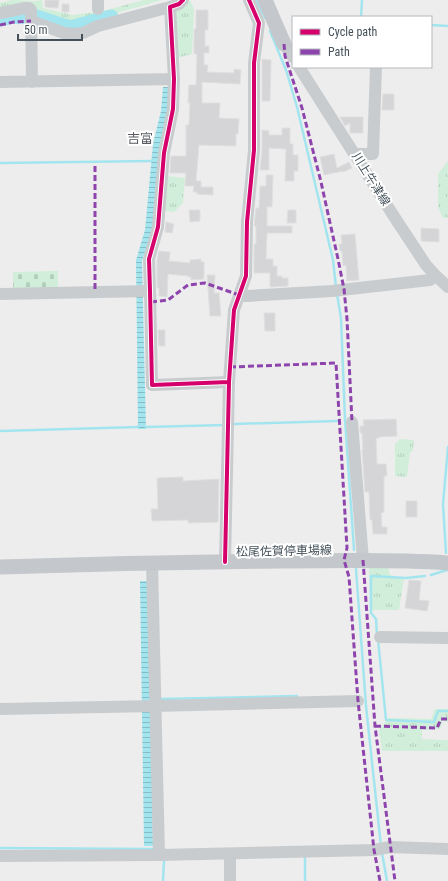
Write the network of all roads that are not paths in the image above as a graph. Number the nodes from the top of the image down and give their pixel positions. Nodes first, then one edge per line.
1 (183, 0) edge
2 (249, 0) edge
3 (265, 0) edge
4 (170, 7) junction
5 (0, 13) edge
6 (31, 15) junction
7 (284, 44) joint
8 (292, 56) edge
9 (301, 68) edge
10 (376, 68) edge
11 (174, 79) junction
12 (0, 82) edge
13 (32, 82) junction
14 (355, 154) junction
15 (436, 276) junction
16 (448, 287) edge
17 (143, 291) junction
18 (0, 294) edge
19 (240, 295) junction
20 (229, 382) junction
21 (352, 422) dead end
22 (363, 560) junction
23 (225, 562) junction
24 (152, 563) junction
25 (448, 563) edge
26 (0, 567) edge
27 (380, 637) dead end
28 (448, 638) edge
29 (358, 701) dead end
30 (154, 706) junction
31 (0, 709) edge
32 (448, 849) edge
33 (230, 854) junction
34 (159, 855) junction
35 (0, 856) edge
36 (230, 881) edge

1 - 4 street
2 - 19 street
3 - 7 main road
4 - 6 street
4 - 11 street
5 - 6 street
6 - 13 street
7 - 8 street
9 - 14 street, 川上牛津線
10 - 14 street
11 - 13 street
11 - 17 street
12 - 13 street
14 - 15 street, 川上牛津線
15 - 16 street, 川上牛津線
15 - 19 street
17 - 18 street
17 - 20 street
19 - 20 street
20 - 23 street
21 - 22 street
22 - 23 main road, 松尾佐賀停車場線
22 - 25 main road, 松尾佐賀停車場線
23 - 24 main road, 松尾佐賀停車場線
24 - 26 main road, 松尾佐賀停車場線
24 - 30 street
27 - 28 street
29 - 30 street
30 - 31 street
30 - 34 street
32 - 33 street
33 - 34 street
33 - 36 street
34 - 35 street

